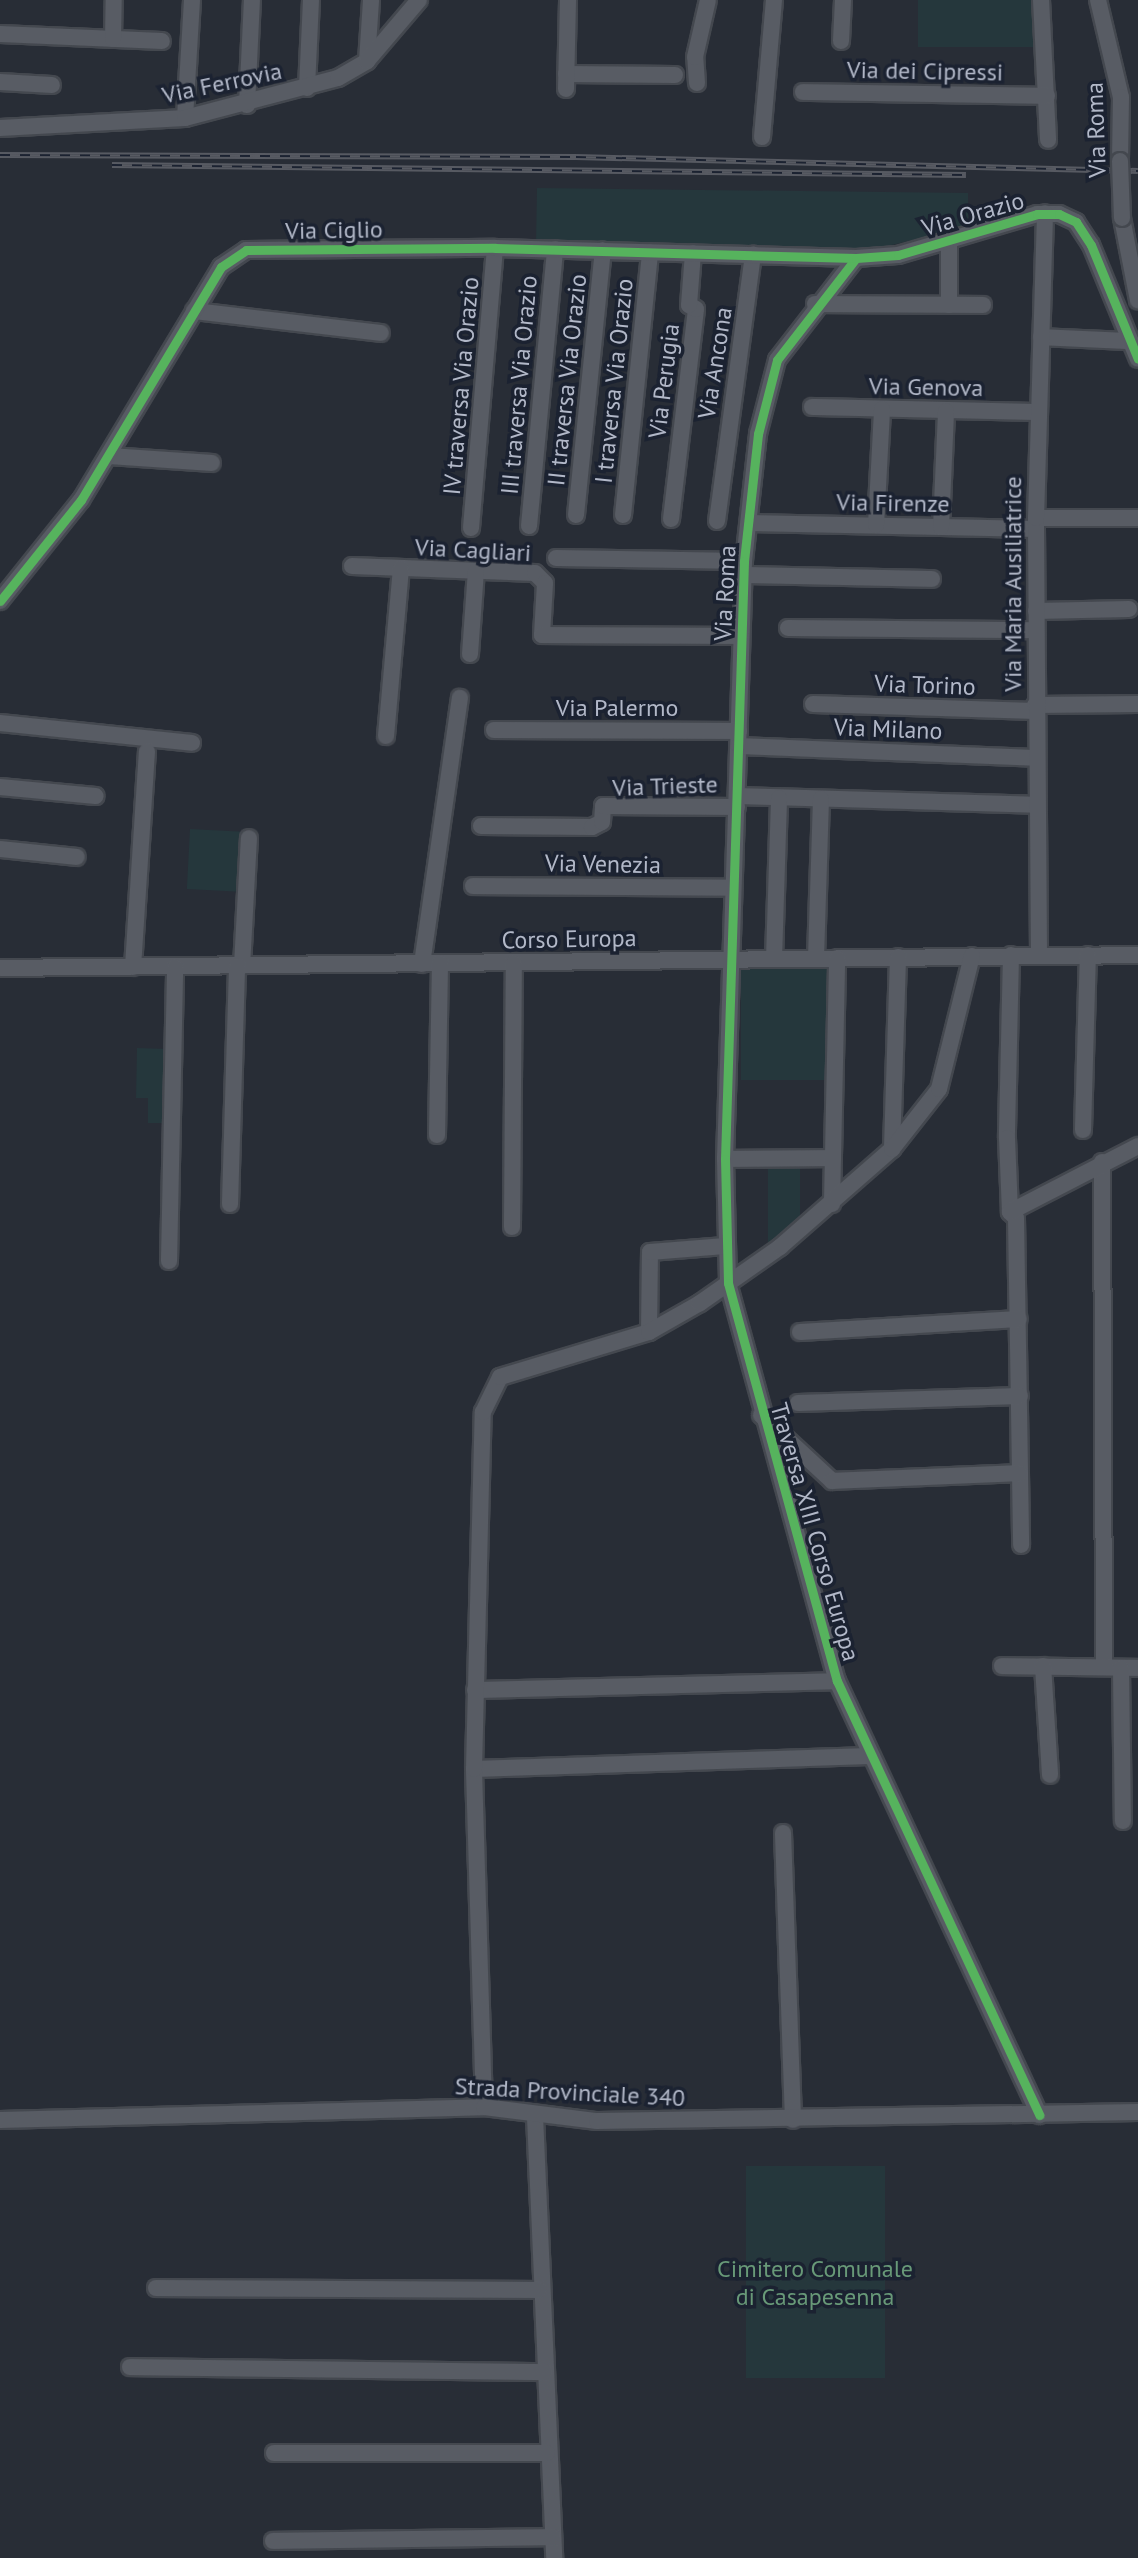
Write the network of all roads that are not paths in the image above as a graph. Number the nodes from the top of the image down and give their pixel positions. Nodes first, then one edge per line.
1 (114, 0) edge
2 (192, 0) edge
3 (252, 0) edge
4 (311, 0) edge
5 (371, 0) edge
6 (419, 0) edge
7 (568, 0) edge
8 (708, 0) edge
9 (774, 0) edge
10 (843, 0) edge
11 (1041, 0) edge
12 (1098, 0) edge
13 (0, 34) edge
14 (113, 39) junction
15 (162, 41) dead end
16 (841, 41) dead end
17 (367, 61) junction
18 (675, 75) dead end
19 (0, 82) edge
20 (697, 83) dead end
21 (52, 85) dead end
22 (307, 88) junction
23 (803, 92) dead end
24 (1046, 96) junction
25 (247, 105) junction
26 (185, 118) junction
27 (0, 128) edge
28 (762, 137) dead end
29 (1048, 141) dead end
30 (1045, 213) junction
31 (949, 240) junction
32 (495, 248) junction
33 (555, 249) junction
34 (603, 250) junction
35 (650, 252) junction
36 (693, 253) junction
37 (753, 254) junction
38 (856, 258) junction
39 (1138, 300) edge
40 (815, 304) junction
41 (949, 305) junction
42 (984, 305) dead end
43 (194, 312) junction
44 (381, 333) dead end
45 (1041, 337) junction
46 (1130, 341) junction
47 (1138, 359) edge
48 (812, 407) dead end
49 (882, 409) junction
50 (946, 411) junction
51 (1039, 412) junction
52 (110, 456) junction
53 (212, 463) dead end
54 (576, 515) dead end
55 (623, 515) dead end
56 (1138, 518) edge
57 (671, 519) dead end
58 (717, 521) dead end
59 (749, 523) junction
60 (1036, 524) junction
61 (876, 525) junction
62 (529, 526) dead end
63 (471, 527) dead end
64 (941, 527) junction
65 (556, 558) dead end
66 (352, 566) dead end
67 (744, 568) junction
68 (401, 569) junction
69 (476, 571) junction
70 (932, 579) dead end
71 (0, 601) edge
72 (1129, 609) dead end
73 (1035, 611) junction
74 (788, 628) dead end
75 (1035, 630) junction
76 (741, 636) junction
77 (470, 654) dead end
78 (460, 698) dead end
79 (813, 704) dead end
80 (1138, 704) edge
81 (1035, 708) junction
82 (0, 723) edge
83 (494, 730) dead end
84 (386, 736) dead end
85 (739, 738) junction
86 (192, 743) dead end
87 (147, 751) dead end
88 (1035, 758) junction
89 (0, 787) edge
90 (96, 796) dead end
91 (779, 798) junction
92 (821, 800) junction
93 (737, 801) junction
94 (1035, 805) junction
95 (481, 826) dead end
96 (248, 838) dead end
97 (0, 849) edge
98 (77, 857) dead end
99 (473, 886) dead end
100 (733, 888) junction
101 (1011, 955) junction
102 (1039, 955) junction
103 (1088, 955) junction
104 (1138, 955) edge
105 (972, 956) junction
106 (898, 957) junction
107 (816, 958) junction
108 (837, 958) junction
109 (774, 959) junction
110 (730, 960) junction
111 (514, 962) junction
112 (440, 963) junction
113 (422, 964) junction
114 (239, 966) junction
115 (133, 967) junction
116 (176, 967) junction
117 (0, 968) edge
118 (1083, 1130) dead end
119 (437, 1135) dead end
120 (1138, 1146) edge
121 (892, 1149) junction
122 (833, 1158) junction
123 (725, 1159) junction
124 (1102, 1163) junction
125 (230, 1204) dead end
126 (832, 1205) junction
127 (1010, 1212) junction
128 (512, 1227) dead end
129 (725, 1247) junction
130 (169, 1261) dead end
131 (728, 1283) junction
132 (1019, 1319) junction
133 (649, 1332) junction
134 (800, 1332) dead end
135 (1020, 1396) junction
136 (798, 1403) dead end
137 (761, 1415) junction
138 (1020, 1473) junction
139 (1021, 1545) dead end
140 (1002, 1666) dead end
141 (1043, 1666) junction
142 (1104, 1667) junction
143 (1130, 1668) edge
144 (837, 1681) junction
145 (475, 1690) junction
146 (869, 1756) junction
147 (474, 1769) junction
148 (1049, 1775) dead end
149 (1124, 1821) dead end
150 (783, 1833) dead end
151 (484, 2107) junction
152 (1138, 2112) edge
153 (1039, 2115) junction
154 (535, 2116) junction
155 (0, 2120) edge
156 (793, 2120) junction
157 (156, 2288) dead end
158 (539, 2290) junction
159 (130, 2367) dead end
160 (545, 2372) junction
161 (274, 2453) dead end
162 (547, 2453) junction
163 (553, 2537) junction
164 (273, 2541) dead end
165 (554, 2558) edge

1 - 14 street
2 - 26 street
3 - 25 street
4 - 22 street
5 - 17 street
6 - 17 street, Via Ferrovia
7 - 18 street
8 - 20 street
9 - 28 street
10 - 16 street
11 - 24 street
12 - 39 street, Via Roma, bridge
13 - 14 street
14 - 15 street
17 - 22 street, Via Ferrovia
19 - 21 street
22 - 25 street, Via Ferrovia
23 - 24 street, Via dei Cipressi
24 - 29 street
25 - 26 street, Via Ferrovia
26 - 27 street, Via Ferrovia
30 - 31 street, Via Orazio
30 - 45 street, Via Maria Ausiliatrice
30 - 46 street, Via Orazio
31 - 38 street, Via Orazio
31 - 41 street
32 - 33 street, Via Ciglio
32 - 43 street, Via Ciglio
32 - 63 street, IV traversa Via Orazio
33 - 34 street, Via Ciglio
33 - 62 street, III traversa Via Orazio
34 - 35 street, Via Ciglio
34 - 54 street, II traversa Via Orazio
35 - 36 street, Via Ciglio
35 - 55 street, I traversa Via Orazio
36 - 37 street, Via Ciglio
36 - 57 street, Via Perugia
37 - 38 street, Via Ciglio
37 - 58 street, Via Ancona
38 - 40 street, Via Roma
40 - 41 street
40 - 59 street, Via Roma
41 - 42 street
43 - 44 street
43 - 52 street, Via Ciglio
45 - 46 street
45 - 51 street, Via Maria Ausiliatrice
46 - 47 street, Via Orazio
48 - 49 street, Via Genova
49 - 50 street, Via Genova
49 - 61 street
50 - 51 street, Via Genova
50 - 64 street
51 - 60 street, Via Maria Ausiliatrice
52 - 53 street
52 - 71 street, Via Ciglio
56 - 60 street, Via Firenze
59 - 61 street, Via Firenze
59 - 67 street, Via Roma
60 - 64 street, Via Firenze
60 - 73 street, Via Maria Ausiliatrice
61 - 64 street, Via Firenze
65 - 67 street
66 - 68 street, Via Cagliari
67 - 70 street
67 - 76 street, Via Roma
68 - 69 street, Via Cagliari
68 - 84 street
69 - 76 street, Via Cagliari
69 - 77 street
72 - 73 street
73 - 75 street, Via Maria Ausiliatrice
74 - 75 street
75 - 81 street, Via Maria Ausiliatrice
76 - 85 street, Via Roma
78 - 113 street
79 - 81 street, Via Torino
80 - 81 street, Via Torino
81 - 88 street, Via Maria Ausiliatrice
82 - 86 street
83 - 85 street, Via Palermo
85 - 88 street, Via Milano
85 - 93 street, Via Roma
87 - 115 street
88 - 94 street, Via Maria Ausiliatrice
89 - 90 street
91 - 92 street
91 - 93 street
91 - 109 street
92 - 94 street
92 - 107 street
93 - 95 street, Via Trieste
93 - 100 street, Via Roma
94 - 102 street, Via Maria Ausiliatrice
96 - 114 street
97 - 98 street
99 - 100 street, Via Venezia
100 - 110 street, Via Roma
101 - 102 street, Corso Europa
101 - 105 street, Corso Europa
101 - 127 street
102 - 103 street, Corso Europa
103 - 104 street, Corso Europa
103 - 118 street
105 - 106 street, Corso Europa
105 - 121 street
106 - 108 street, Corso Europa
106 - 121 street
107 - 108 street, Corso Europa
107 - 109 street, Corso Europa
108 - 122 street
109 - 110 street, Corso Europa
110 - 111 street, Corso Europa
110 - 123 street, Traversa XIII Corso Europa
111 - 112 street, Corso Europa
111 - 128 street
112 - 113 street, Corso Europa
112 - 119 street
113 - 114 street, Corso Europa
114 - 116 street, Corso Europa
114 - 125 street
115 - 116 street, Corso Europa
115 - 117 street, Corso Europa
116 - 130 street
120 - 124 street
121 - 126 street
122 - 123 street
122 - 126 street
123 - 129 street, Traversa XIII Corso Europa
124 - 127 street
124 - 142 street
126 - 131 street
127 - 132 street
129 - 131 street, Traversa XIII Corso Europa
129 - 133 street
131 - 133 street
131 - 137 street, Traversa XIII Corso Europa
132 - 134 street
132 - 135 street
133 - 145 street
135 - 136 street
135 - 138 street
137 - 138 street
137 - 144 street, Traversa XIII Corso Europa
138 - 139 street
140 - 141 street
141 - 142 street
141 - 148 street
142 - 143 street
143 - 149 street
144 - 145 street
144 - 146 street, Traversa XIII Corso Europa
145 - 147 street
146 - 147 street
146 - 153 street, Traversa XIII Corso Europa
147 - 151 street
150 - 156 street
151 - 154 street, Strada Provinciale 340
151 - 155 street, Strada Provinciale 340
152 - 153 street, Strada Provinciale 340
153 - 156 street, Strada Provinciale 340
154 - 156 street, Strada Provinciale 340
154 - 158 street
157 - 158 street
158 - 160 street
159 - 160 street
160 - 162 street
161 - 162 street
162 - 163 street
163 - 164 street
163 - 165 street

